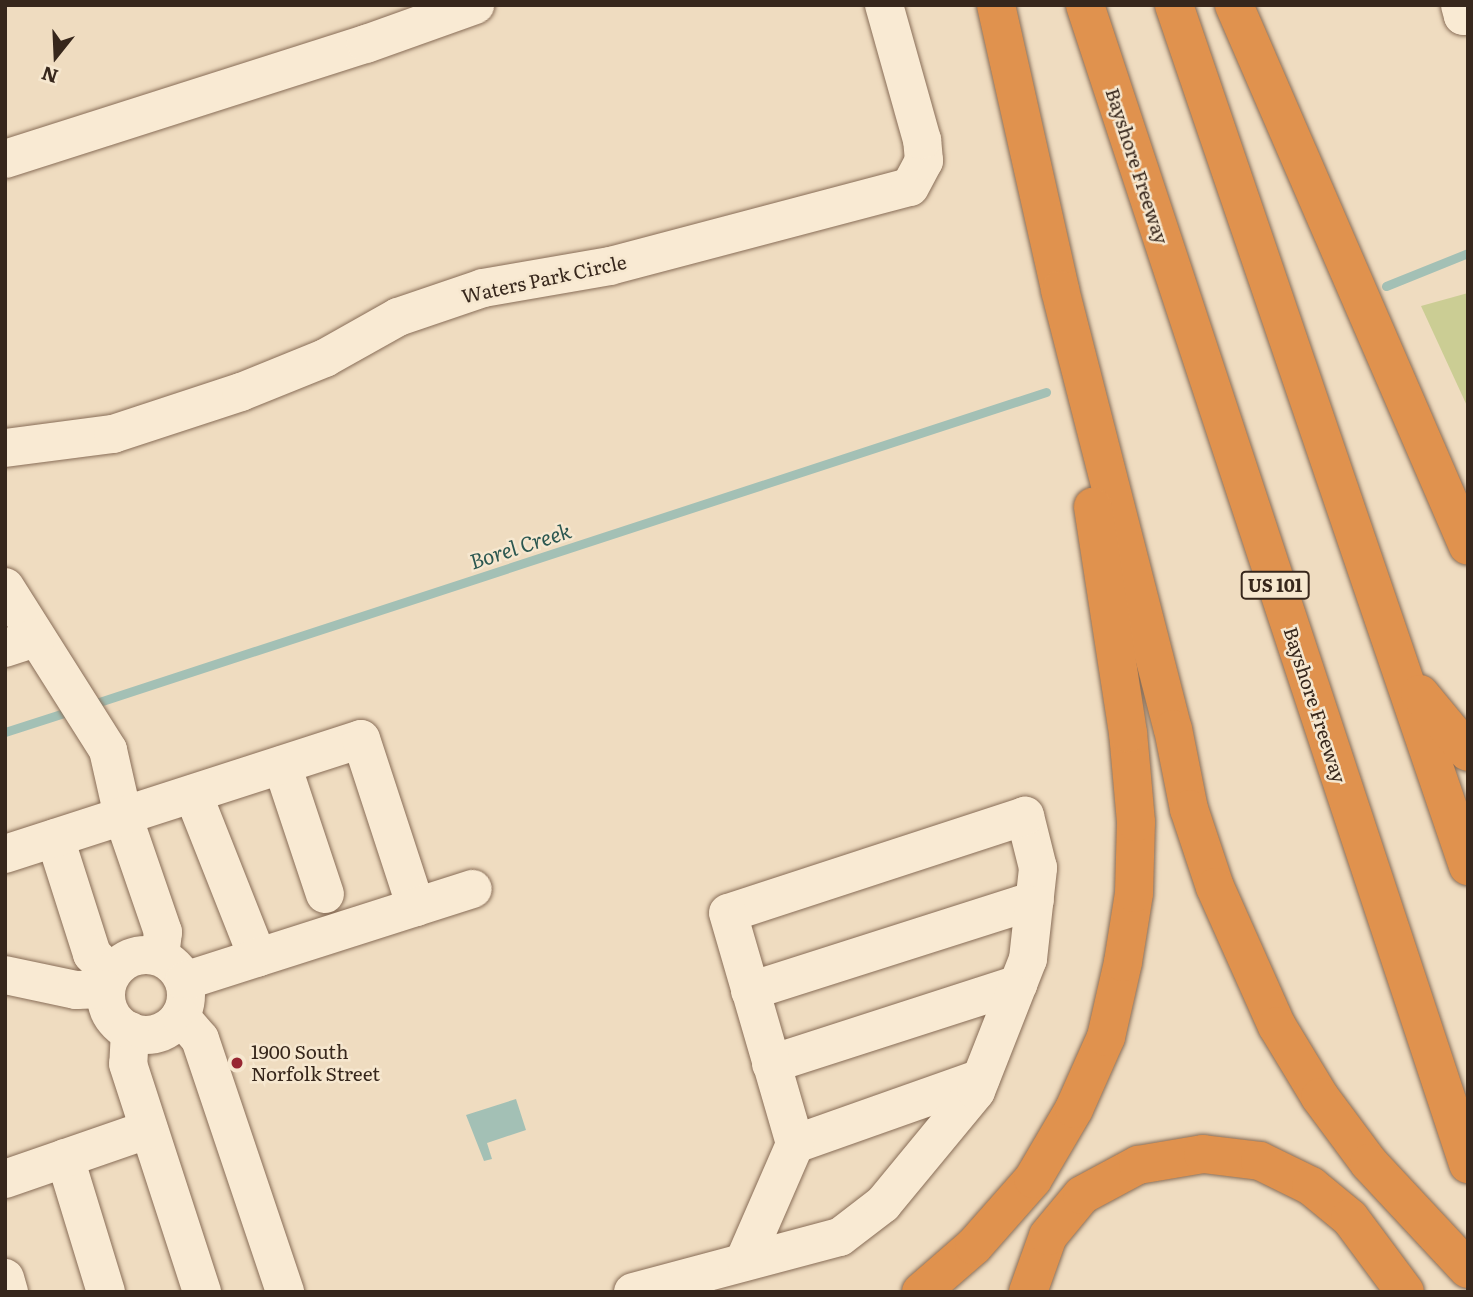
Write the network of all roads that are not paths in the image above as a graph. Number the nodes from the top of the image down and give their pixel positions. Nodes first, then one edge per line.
1 (475, 5) edge
2 (884, 5) edge
3 (996, 5) edge
4 (1085, 5) edge
5 (1174, 5) edge
6 (1234, 5) edge
7 (5, 159) edge
8 (1060, 290) junction
9 (5, 448) edge
10 (1468, 546) edge
11 (5, 587) edge
12 (28, 645) edge
13 (1405, 674) junction
14 (1468, 752) edge
15 (282, 765) junction
16 (194, 794) junction
17 (123, 816) junction
18 (55, 838) junction
19 (5, 854) edge
20 (1468, 866) edge
21 (473, 889) dead end
22 (325, 894) dead end
23 (1035, 900) junction
24 (416, 907) junction
25 (258, 958) junction
26 (5, 975) edge
27 (108, 982) junction
28 (1018, 984) junction
29 (175, 985) junction
30 (751, 992) junction
31 (130, 1031) junction
32 (771, 1064) junction
33 (981, 1078) junction
34 (149, 1129) junction
35 (795, 1143) junction
36 (65, 1158) junction
37 (1468, 1164) edge
38 (5, 1179) edge
39 (745, 1259) junction
40 (1468, 1269) edge
41 (5, 1278) edge
42 (9, 1292) edge
43 (106, 1292) edge
44 (202, 1292) edge
45 (285, 1292) edge
46 (633, 1292) edge
47 (921, 1292) edge
48 (1028, 1292) edge
49 (1405, 1292) edge

1 - 7 street
2 - 9 street, Waters Park Circle
3 - 8 highway
4 - 37 highway, Bayshore Freeway / US 101
5 - 13 highway
6 - 10 highway
8 - 40 highway
8 - 47 highway
11 - 12 street
12 - 17 street
13 - 14 highway
13 - 20 highway
15 - 16 street
15 - 22 street
15 - 24 street
16 - 17 street
16 - 25 street
17 - 18 street
17 - 29 street
18 - 19 street
18 - 27 street
21 - 24 street
23 - 28 street
23 - 30 street
23 - 30 street
24 - 25 street
25 - 29 street
26 - 27 street
27 - 29 street
27 - 31 street
28 - 32 street
28 - 33 street
29 - 31 street
29 - 45 street
30 - 32 street
31 - 34 street
32 - 35 street
33 - 35 street
33 - 39 street
34 - 36 street
34 - 44 street
35 - 39 street
36 - 38 street
36 - 43 street
39 - 46 street
41 - 42 street
48 - 49 highway

